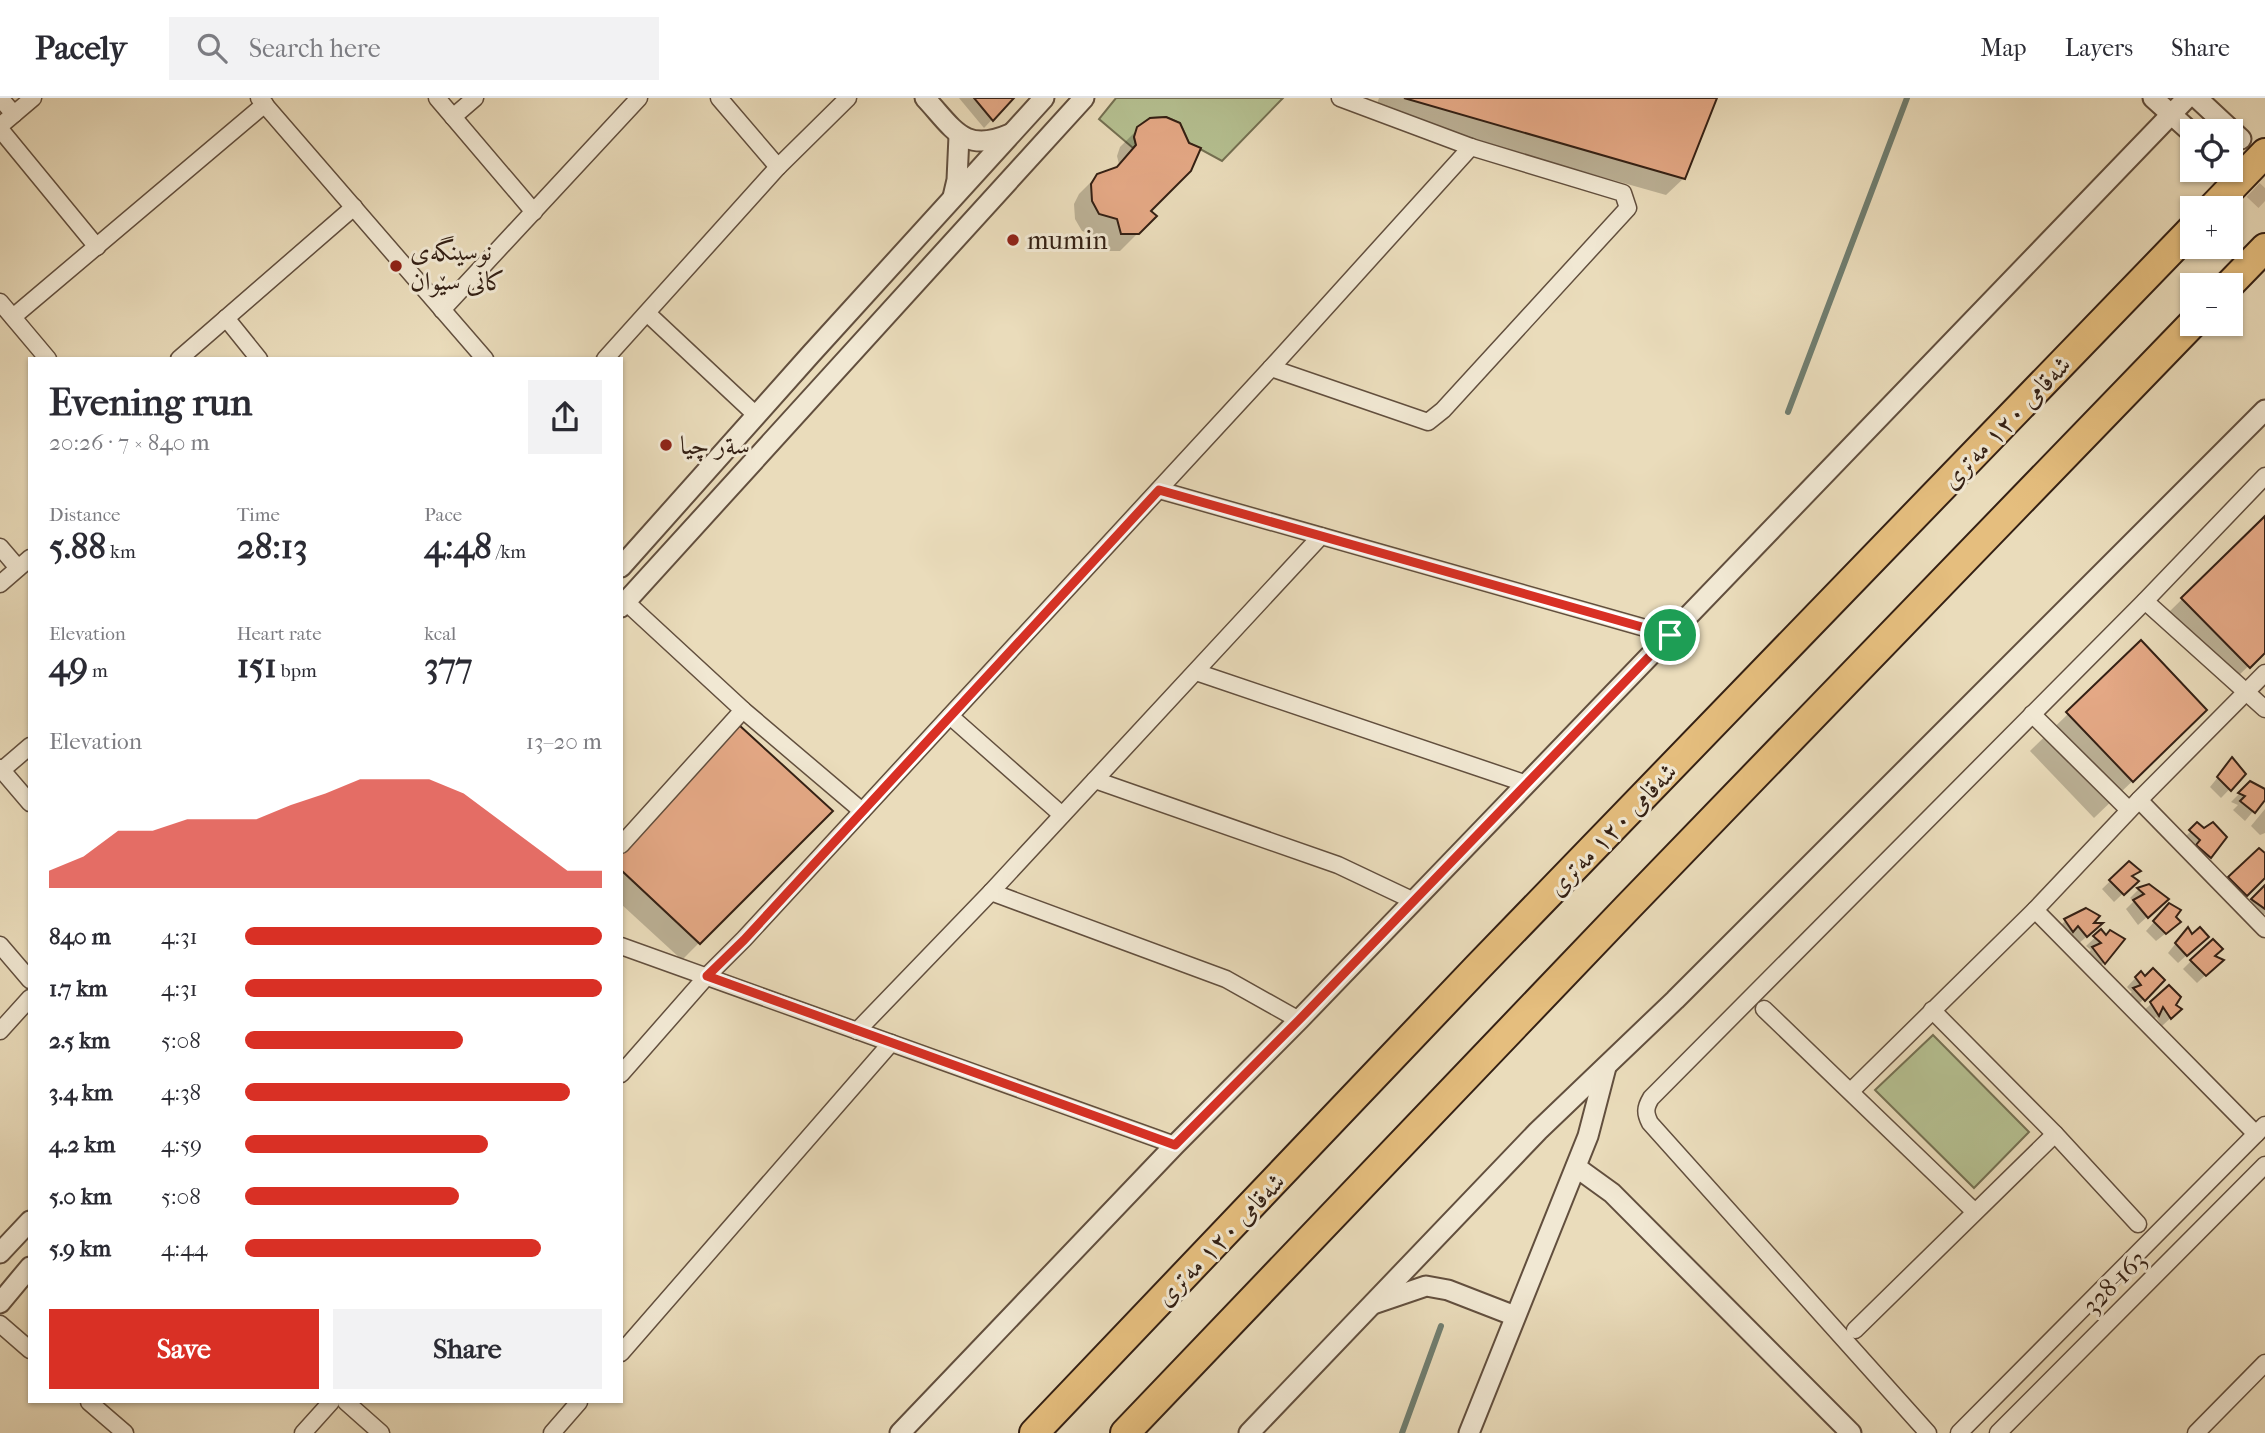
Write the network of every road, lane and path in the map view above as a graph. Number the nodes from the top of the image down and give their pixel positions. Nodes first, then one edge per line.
1 (0, 98) edge
2 (33, 98) edge
3 (437, 98) edge
4 (475, 98) edge
5 (639, 98) edge
6 (719, 98) edge
7 (848, 98) edge
8 (925, 98) edge
9 (1044, 98) edge
10 (1084, 98) edge
11 (1340, 98) edge
12 (2153, 98) edge
13 (2187, 98) edge
14 (2197, 98) edge
15 (262, 101) edge
16 (14, 114) junction
17 (2171, 115) junction
18 (453, 117) junction
19 (2220, 119) edge
20 (2180, 123) edge
21 (0, 127) edge
22 (1013, 133) junction
23 (960, 136) junction
24 (1471, 147) junction
25 (2265, 153) edge
26 (778, 167) junction
27 (2224, 196) edge
28 (951, 200) junction
29 (354, 208) junction
30 (534, 212) junction
31 (2180, 241) edge
32 (97, 247) junction
33 (2265, 248) edge
34 (2241, 273) edge
35 (0, 302) edge
36 (442, 310) junction
37 (648, 313) junction
38 (13, 317) junction
39 (226, 318) junction
40 (2180, 336) edge
41 (811, 354) junction
42 (46, 357) edge
43 (181, 357) edge
44 (257, 357) edge
45 (483, 357) edge
46 (607, 357) edge
47 (1271, 368) junction
48 (831, 373) junction
49 (2265, 410) edge
50 (756, 415) junction
51 (2265, 476) edge
52 (1159, 490) junction
53 (1321, 536) junction
54 (0, 547) edge
55 (24, 563) edge
56 (623, 565) edge
57 (0, 584) edge
58 (2145, 601) junction
59 (623, 604) edge
60 (1670, 635) junction
61 (1196, 672) junction
62 (2265, 673) edge
63 (2247, 692) junction
64 (2265, 709) edge
65 (743, 710) junction
66 (2032, 714) junction
67 (950, 716) junction
68 (28, 748) edge
69 (1, 769) edge
70 (1095, 780) junction
71 (1527, 784) junction
72 (28, 801) edge
73 (2134, 805) junction
74 (862, 811) junction
75 (1062, 815) junction
76 (623, 843) edge
77 (991, 892) junction
78 (1414, 901) junction
79 (2035, 910) junction
80 (2265, 929) edge
81 (0, 945) edge
82 (623, 947) edge
83 (707, 976) junction
84 (28, 978) edge
85 (28, 1000) edge
86 (1763, 1009) dead end
87 (1932, 1010) junction
88 (1299, 1020) junction
89 (0, 1031) edge
90 (857, 1031) junction
91 (891, 1043) junction
92 (1606, 1067) junction
93 (623, 1072) edge
94 (1851, 1091) junction
95 (2260, 1130) edge
96 (2055, 1134) junction
97 (1175, 1145) junction
98 (2265, 1166) edge
99 (1576, 1167) junction
100 (1975, 1212) junction
101 (28, 1223) edge
102 (2138, 1224) dead end
103 (0, 1254) edge
104 (28, 1269) edge
105 (0, 1303) edge
106 (1369, 1306) junction
107 (1515, 1316) junction
108 (0, 1324) edge
109 (1855, 1330) dead end
110 (28, 1348) edge
111 (623, 1351) edge
112 (2265, 1363) edge
113 (90, 1403) edge
114 (347, 1403) edge
115 (578, 1403) edge
116 (321, 1405) edge
117 (1969, 1430) edge
118 (125, 1433) edge
119 (303, 1433) edge
120 (381, 1433) edge
121 (552, 1433) edge
122 (900, 1433) edge
123 (1034, 1433) edge
124 (1125, 1433) edge
125 (1249, 1433) edge
126 (1469, 1433) edge
127 (1851, 1433) edge
128 (1928, 1433) edge
129 (1998, 1433) edge
130 (2196, 1433) edge

1 - 16 street
2 - 16 street
3 - 18 street
4 - 18 street
5 - 30 street
6 - 26 street
7 - 26 street
8 - 23 street
9 - 22 street
10 - 48 street
11 - 24 street
12 - 17 street
13 - 17 street
14 - 19 street
15 - 29 street
15 - 32 street
16 - 21 street
17 - 20 street
17 - 60 street
18 - 30 street
21 - 32 street
22 - 23 street
22 - 28 street
23 - 28 street
24 - 47 street
24 - 47 street
25 - 27 highway
26 - 37 street
28 - 41 street
29 - 36 street
29 - 39 street
30 - 36 street
31 - 123 highway, شەقامی ١٢٠ مەتری
32 - 38 street
33 - 34 highway
35 - 38 street
36 - 45 street
37 - 46 street
37 - 50 street
38 - 42 street
39 - 43 street
39 - 44 street
40 - 124 highway
41 - 48 street
41 - 50 street
47 - 52 street
48 - 59 street
49 - 92 street
50 - 56 street
51 - 58 street
52 - 53 street
52 - 67 street
53 - 60 street
53 - 61 street
54 - 55 street
55 - 57 street
58 - 63 street
58 - 66 street
59 - 65 street
60 - 71 street
61 - 70 street
61 - 71 street
62 - 63 street
63 - 64 street
63 - 73 street
65 - 74 street
65 - 76 street
66 - 73 street
66 - 128 street
67 - 74 street
67 - 75 street
68 - 69 street
69 - 72 street
70 - 75 street
70 - 78 street
71 - 78 street
73 - 79 street
73 - 80 street
74 - 83 street
75 - 77 street
77 - 88 street
77 - 90 street
78 - 88 street
79 - 87 street
79 - 95 street
81 - 84 street
82 - 83 street
83 - 90 street
83 - 93 street
85 - 89 street
86 - 94 street
87 - 94 street
87 - 96 street
88 - 97 street
90 - 91 street
91 - 97 street
91 - 111 street
92 - 99 street
92 - 106 street
94 - 100 street
95 - 117 street
96 - 100 street
96 - 102 street
97 - 122 street
98 - 129 street, 328-163
99 - 107 street
99 - 127 street
100 - 109 street
101 - 103 street
104 - 105 street
106 - 107 street
106 - 125 street
107 - 126 street
108 - 110 street
112 - 130 street
113 - 118 street
114 - 120 street
115 - 121 street
116 - 119 street

